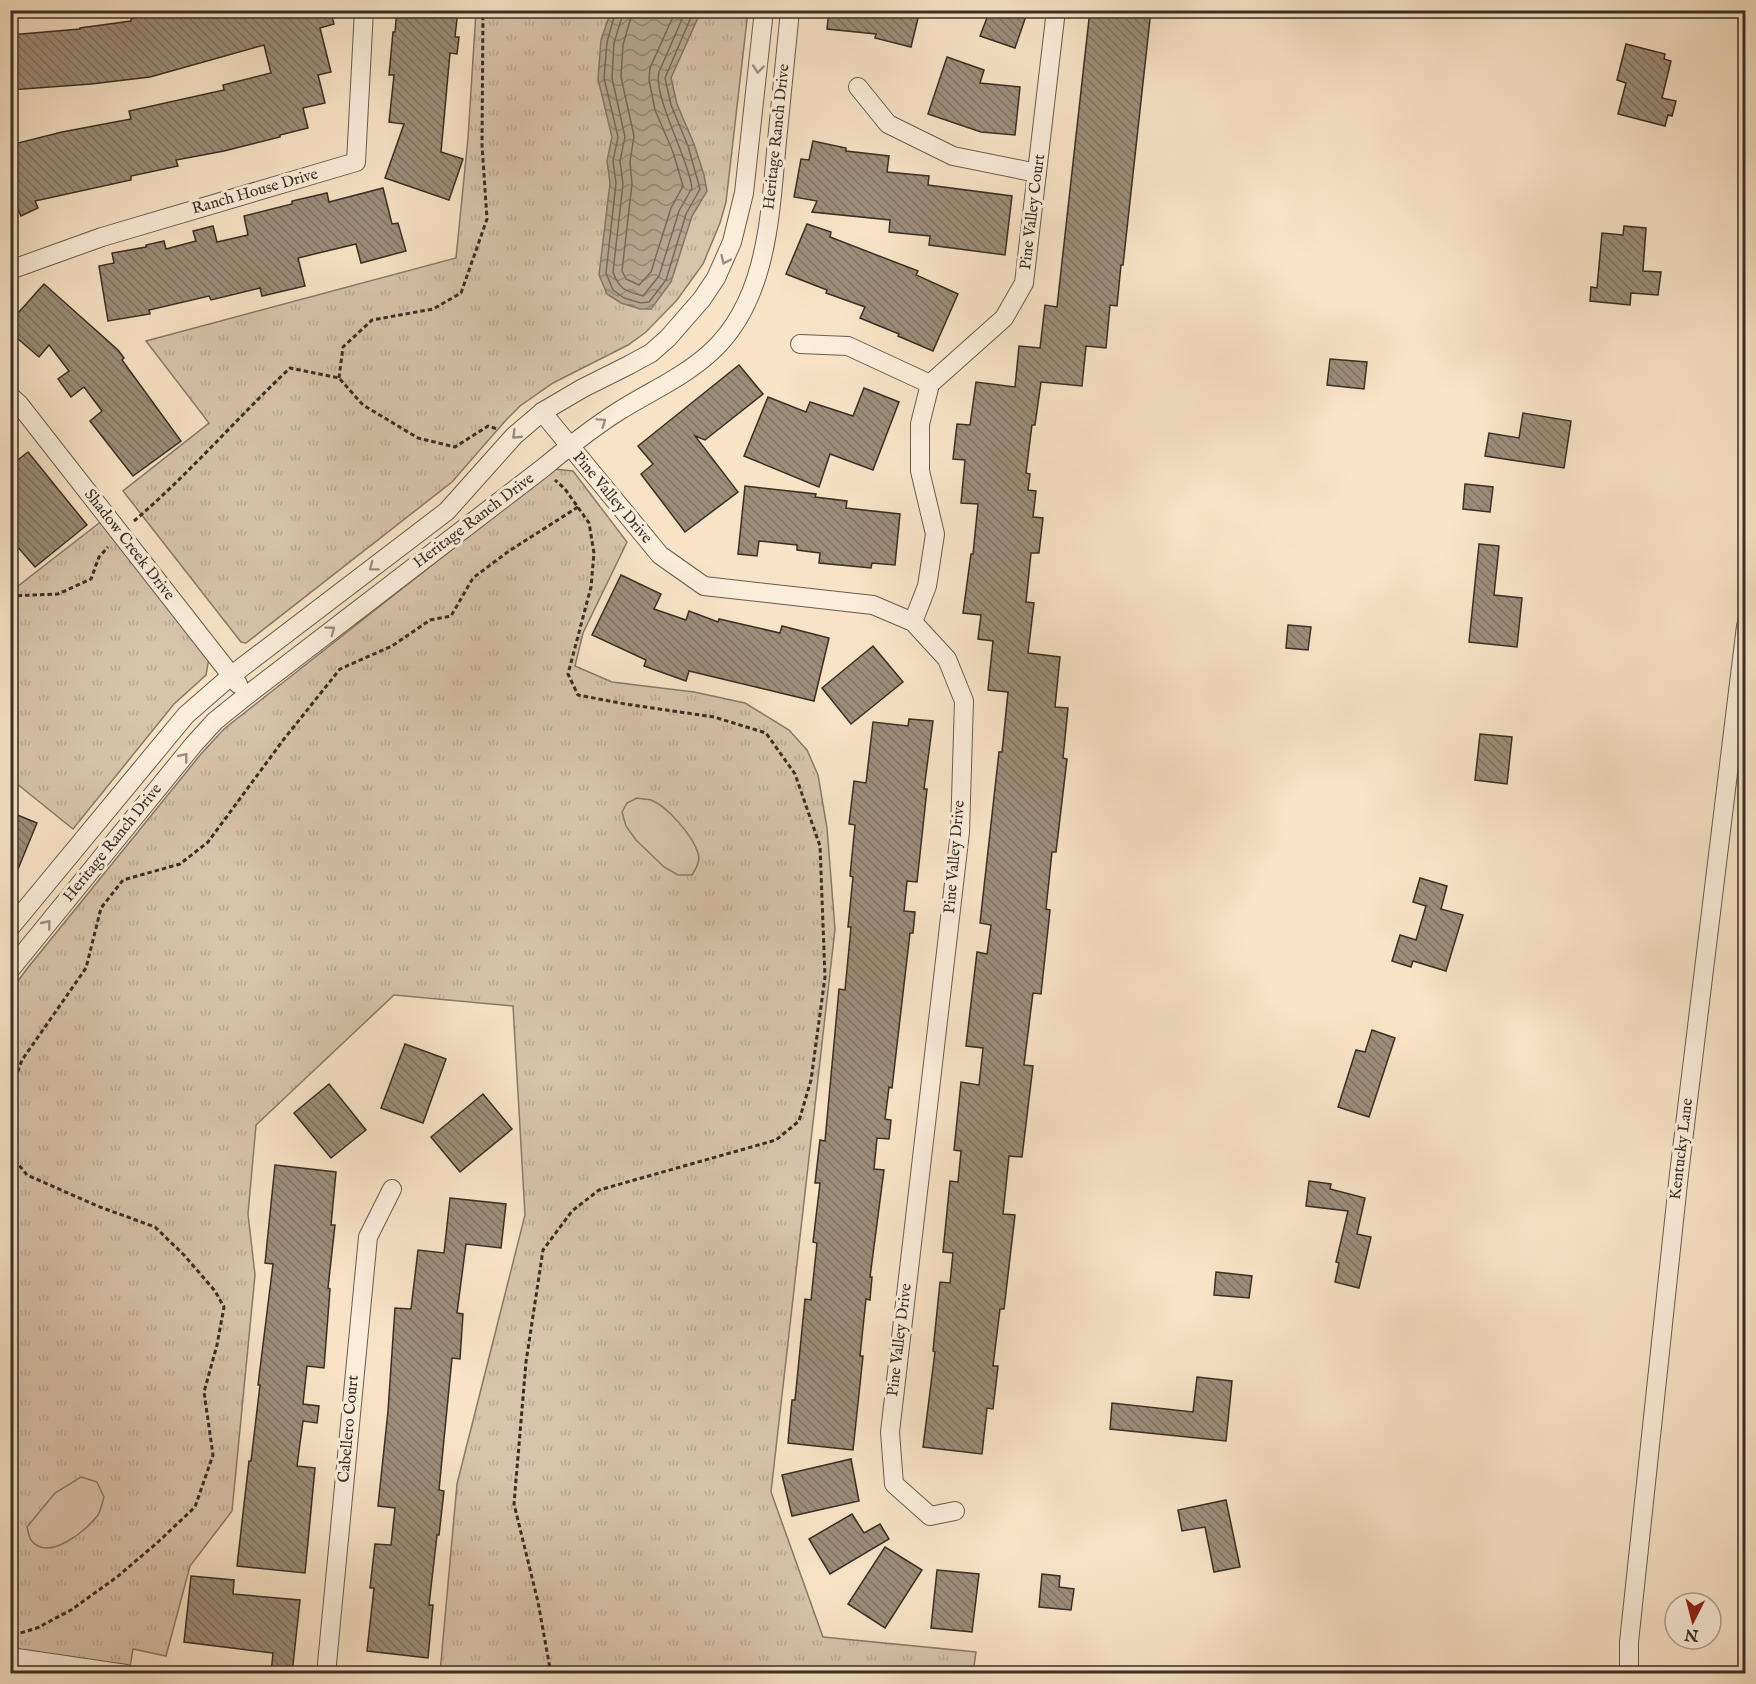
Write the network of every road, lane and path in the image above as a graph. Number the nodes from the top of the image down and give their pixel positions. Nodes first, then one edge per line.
1 (364, 10) edge
2 (483, 10) edge
3 (764, 10) edge
4 (790, 10) edge
5 (1056, 10) edge
6 (858, 87) dead end
7 (1037, 173) junction
8 (10, 270) edge
9 (800, 344) dead end
10 (339, 378) junction
11 (930, 384) junction
12 (10, 396) edge
13 (542, 412) junction
14 (514, 436) junction
15 (569, 445) junction
16 (543, 468) junction
17 (578, 507) junction
18 (121, 534) junction
19 (10, 596) edge
20 (913, 622) junction
21 (1746, 626) edge
22 (232, 675) junction
23 (246, 696) junction
24 (10, 929) edge
25 (29, 945) junction
26 (10, 970) edge
27 (10, 1093) edge
28 (10, 1154) edge
29 (392, 1190) dead end
30 (955, 1512) dead end
31 (11, 1657) edge
32 (126, 1674) edge
33 (326, 1674) edge
34 (551, 1674) edge
35 (1629, 1674) edge

1 - 8 street, Ranch House Drive
2 - 10 path
3 -> 13 street, Heritage Ranch Drive
15 -> 4 street, Heritage Ranch Drive
5 - 7 street, Pine Valley Court
6 - 7 street
7 - 11 street, Pine Valley Court
9 - 11 street
10 - 14 path
10 - 18 path
11 - 20 street
12 - 18 street, Shadow Creek Drive
13 -> 14 street, Heritage Ranch Drive
13 - 15 street, Pine Valley Drive
14 -> 22 street, Heritage Ranch Drive
15 - 16 street, Heritage Ranch Drive
15 - 20 street, Pine Valley Drive
16 - 17 path
23 -> 16 street, Heritage Ranch Drive
17 - 27 path
17 - 34 path
18 - 19 path
18 - 22 street, Shadow Creek Drive
20 - 30 street, Pine Valley Drive
21 - 35 street, Kentucky Lane
22 - 23 street, Shadow Creek Drive
22 - 24 street, Heritage Ranch Drive
25 -> 23 street, Heritage Ranch Drive
24 - 25 street
25 - 26 street, Heritage Ranch Drive
28 - 31 path
29 - 33 street, Cabellero Court
31 - 32 street

